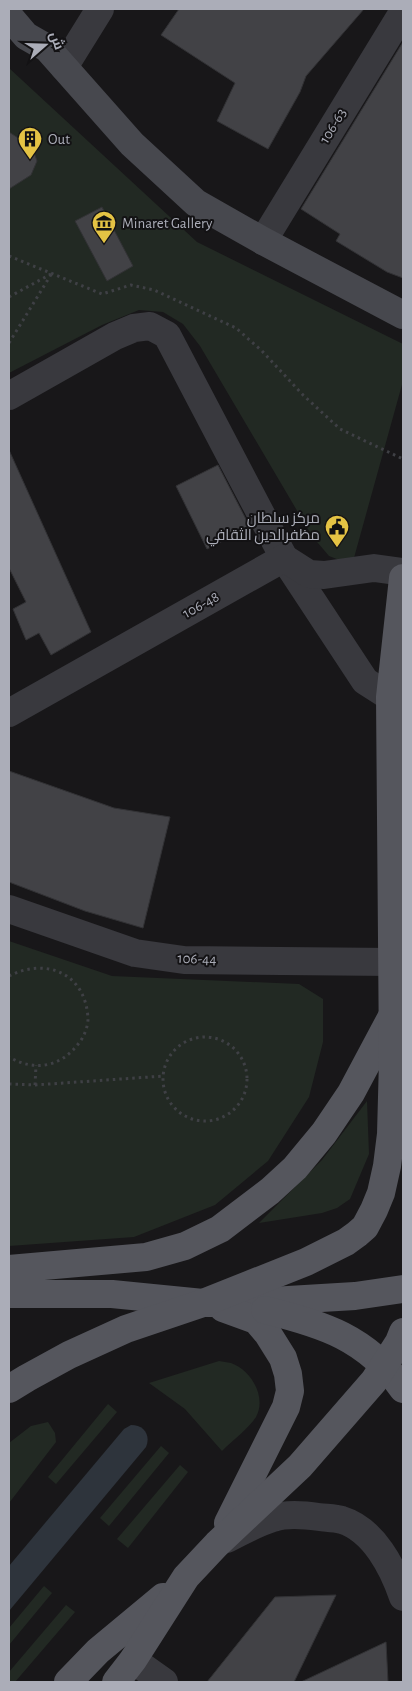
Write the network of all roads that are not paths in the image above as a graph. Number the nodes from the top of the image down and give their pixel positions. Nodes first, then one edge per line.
1 (100, 9) edge
2 (403, 12) edge
3 (14, 30) edge
4 (64, 67) junction
5 (263, 241) junction
6 (403, 315) edge
7 (9, 396) edge
8 (284, 558) junction
9 (403, 572) edge
10 (403, 578) edge
11 (390, 696) junction
12 (12, 702) edge
13 (9, 910) edge
14 (393, 962) junction
15 (392, 1016) junction
16 (9, 1268) edge
17 (403, 1289) edge
18 (9, 1294) edge
19 (202, 1303) junction
20 (237, 1303) junction
21 (403, 1332) edge
22 (398, 1380) edge
23 (9, 1389) edge
24 (217, 1544) junction
25 (186, 1577) junction
26 (403, 1596) edge
27 (133, 1660) junction
28 (68, 1682) edge
29 (116, 1682) edge
30 (164, 1682) edge

1 - 4 street
2 - 5 street, 106-63
3 - 4 street
4 - 5 street
5 - 6 street
7 - 8 street
8 - 9 street
8 - 11 street
8 - 12 street, 106-48
10 - 11 main road
11 - 14 main road
13 - 14 street, 106-44
14 - 15 main road
15 - 16 main road
15 - 19 main road
17 - 20 main road
18 - 19 main road
19 - 20 main road
19 - 23 main road
19 - 24 main road
20 - 22 main road
21 - 22 main road
22 - 24 main road
24 - 25 main road
24 - 26 street
25 - 27 main road
25 - 28 main road
27 - 29 main road
27 - 30 street

